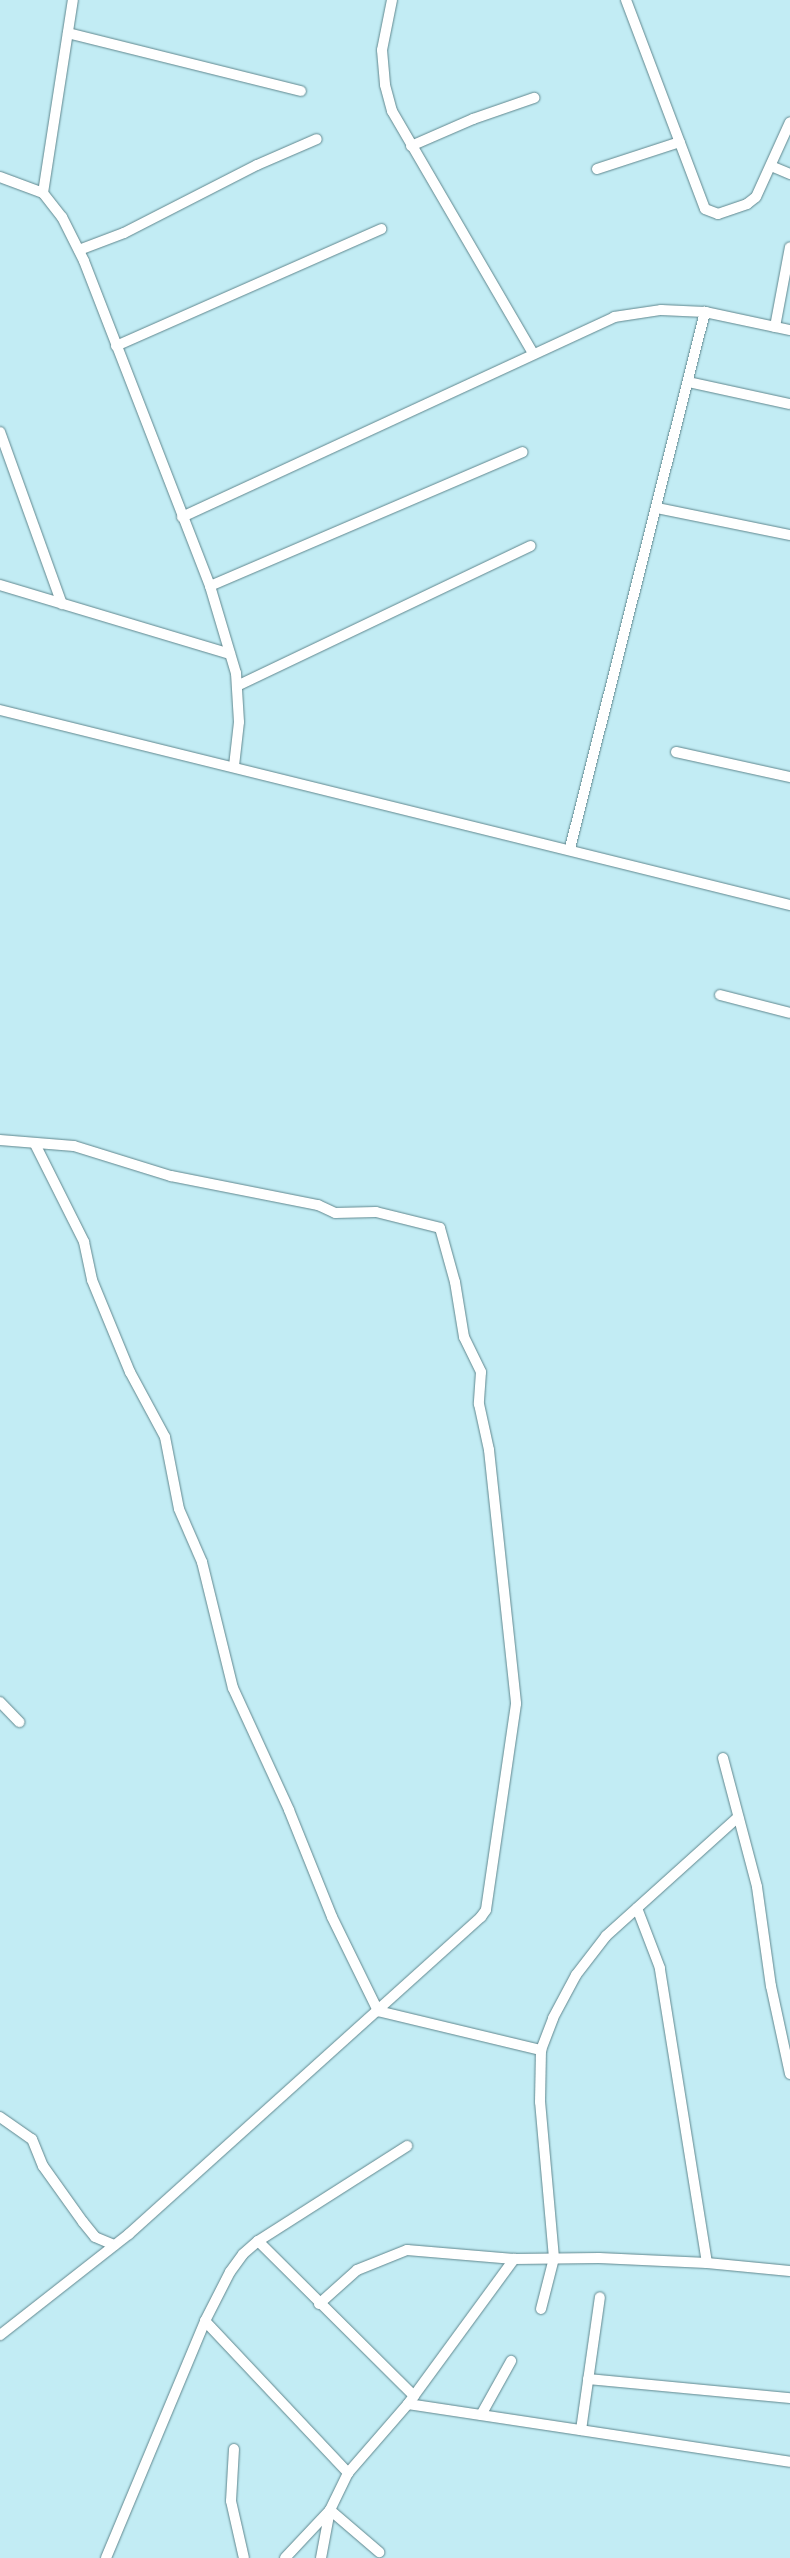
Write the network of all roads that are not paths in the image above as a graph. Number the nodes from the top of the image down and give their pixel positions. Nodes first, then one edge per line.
1 (73, 0) edge
2 (392, 0) edge
3 (626, 0) edge
4 (68, 33) junction
5 (302, 91) dead end
6 (534, 98) dead end
7 (790, 122) edge
8 (317, 139) dead end
9 (680, 142) junction
10 (411, 146) junction
11 (771, 166) junction
12 (597, 169) dead end
13 (790, 174) edge
14 (0, 177) edge
15 (43, 193) junction
16 (381, 229) dead end
17 (790, 247) edge
18 (79, 250) junction
19 (705, 312) junction
20 (776, 327) junction
21 (790, 330) edge
22 (116, 346) junction
23 (533, 353) junction
24 (688, 382) junction
25 (790, 404) edge
26 (0, 432) edge
27 (523, 452) dead end
28 (657, 508) junction
29 (182, 517) junction
30 (790, 536) edge
31 (531, 546) dead end
32 (0, 585) edge
33 (210, 586) junction
34 (62, 604) junction
35 (230, 654) junction
36 (239, 685) junction
37 (0, 710) edge
38 (676, 752) dead end
39 (234, 766) junction
40 (790, 777) edge
41 (570, 848) junction
42 (790, 905) edge
43 (720, 995) dead end
44 (790, 1013) edge
45 (0, 1140) edge
46 (35, 1144) junction
47 (0, 1702) edge
48 (19, 1722) dead end
49 (723, 1758) dead end
50 (738, 1817) junction
51 (637, 1908) junction
52 (378, 2011) junction
53 (541, 2050) junction
54 (790, 2074) edge
55 (0, 2117) edge
56 (406, 2146) dead end
57 (258, 2241) junction
58 (114, 2245) junction
59 (554, 2258) junction
60 (514, 2259) junction
61 (707, 2263) junction
62 (790, 2271) edge
63 (600, 2297) dead end
64 (319, 2304) junction
65 (541, 2309) dead end
66 (205, 2322) junction
67 (0, 2335) edge
68 (511, 2362) dead end
69 (588, 2379) junction
70 (790, 2398) edge
71 (411, 2400) junction
72 (481, 2415) junction
73 (581, 2430) junction
74 (234, 2449) dead end
75 (790, 2462) edge
76 (348, 2473) junction
77 (330, 2510) junction
78 (379, 2552) dead end
79 (106, 2558) edge
80 (244, 2558) edge
81 (285, 2558) edge
82 (321, 2558) edge

1 - 4 street
2 - 10 street
3 - 9 street
4 - 5 street
4 - 15 street
6 - 10 street
7 - 11 street
8 - 18 street
9 - 11 street
9 - 12 street
10 - 23 street
11 - 13 street
14 - 15 street
15 - 18 street
16 - 22 street
17 - 20 street
18 - 22 street
19 - 20 street
19 - 23 street
19 - 24 street
20 - 21 street
22 - 29 street
23 - 29 street
24 - 25 street
24 - 28 street
26 - 34 street
27 - 33 street
28 - 30 street
28 - 41 street
29 - 33 street
31 - 36 street
32 - 34 street
33 - 35 street
34 - 35 street
35 - 36 street
36 - 39 street
37 - 39 street
38 - 40 street
39 - 41 street
41 - 42 street
43 - 44 street
45 - 46 street
46 - 52 street
46 - 52 street
47 - 48 street
49 - 50 street
50 - 51 street
50 - 54 street
51 - 53 street
51 - 61 street
52 - 53 street
52 - 58 street
53 - 59 street
55 - 58 street
56 - 57 street
57 - 64 street
57 - 66 street
58 - 67 street
59 - 60 street
59 - 61 street
59 - 65 street
60 - 64 street
60 - 71 street
61 - 62 street
63 - 69 street
64 - 71 street
66 - 76 street
66 - 79 street
68 - 72 street
69 - 70 street
69 - 73 street
71 - 72 street
71 - 76 street
72 - 73 street
73 - 75 street
74 - 80 street
76 - 77 street
77 - 78 street
77 - 81 street
77 - 82 street

